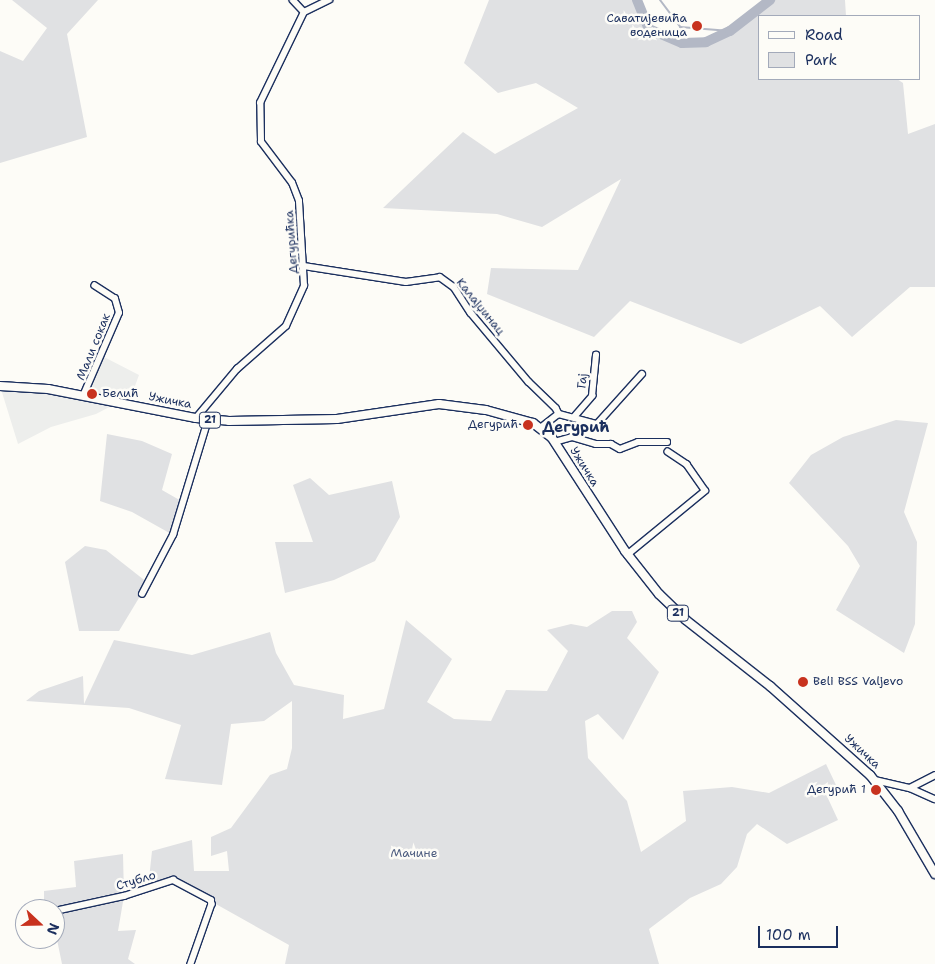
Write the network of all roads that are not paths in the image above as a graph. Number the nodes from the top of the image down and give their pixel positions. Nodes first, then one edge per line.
1 (293, 0) edge
2 (329, 0) edge
3 (304, 12) junction
4 (304, 266) junction
5 (94, 286) dead end
6 (596, 355) dead end
7 (642, 374) dead end
8 (0, 386) edge
9 (83, 396) junction
10 (559, 414) junction
11 (574, 417) junction
12 (196, 418) junction
13 (208, 420) junction
14 (541, 428) junction
15 (555, 442) junction
16 (667, 442) dead end
17 (668, 452) dead end
18 (627, 555) junction
19 (142, 594) dead end
20 (935, 775) edge
21 (875, 780) junction
22 (910, 788) junction
23 (935, 799) edge
24 (935, 874) edge
25 (65, 909) edge
26 (191, 964) edge

1 - 3 street
2 - 3 street
3 - 4 street, Дегурићка
4 - 10 street, Калајџинац
4 - 12 street, Дегурићка
5 - 9 street, Мали сокак
6 - 11 street, Гај
7 - 11 street
8 - 9 main road, Ужичка / 21
9 - 12 main road, Ужичка / 21
10 - 11 street
10 - 14 street
12 - 13 main road, Ужичка / 21
13 - 14 main road, Ужичка / 21
13 - 19 street
14 - 15 main road, Ужичка / 21
15 - 16 street
15 - 18 main road, Ужичка / 21
17 - 18 street
18 - 21 main road, Ужичка / 21
20 - 22 street
21 - 22 street
21 - 24 main road, Ужичка / 21
22 - 23 street
25 - 26 street, Стубло

